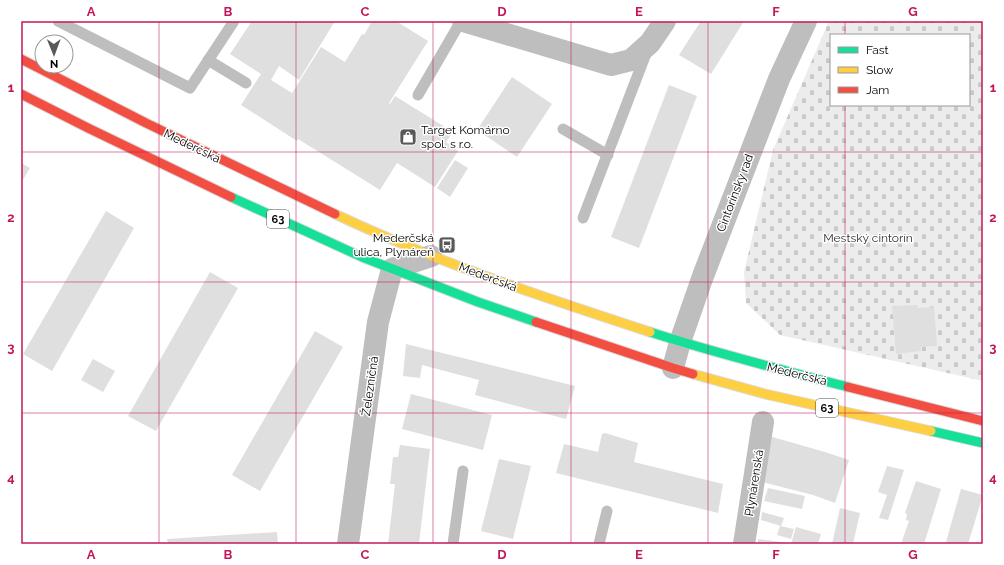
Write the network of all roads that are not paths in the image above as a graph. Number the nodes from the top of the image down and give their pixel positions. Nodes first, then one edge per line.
1 (58, 21) edge
2 (234, 21) edge
3 (462, 21) edge
4 (665, 21) edge
5 (806, 21) edge
6 (650, 43) junction
7 (21, 58) edge
8 (208, 60) junction
9 (246, 83) dead end
10 (21, 94) edge
11 (418, 95) dead end
12 (563, 129) dead end
13 (608, 155) junction
14 (583, 218) dead end
15 (431, 256) junction
16 (392, 269) junction
17 (680, 342) junction
18 (673, 368) junction
19 (983, 421) edge
20 (763, 422) dead end
21 (983, 443) edge
22 (463, 471) dead end
23 (607, 511) dead end
24 (348, 544) edge
25 (453, 544) edge
26 (599, 544) edge
27 (744, 544) edge

1 - 8 lane
2 - 8 lane
3 - 6 street
3 - 11 lane
4 - 6 street
5 - 17 street, Cintorínsky rad
6 - 13 lane
7 - 15 main road, Mederčská / 63
8 - 9 lane
10 - 16 main road, 63
12 - 13 lane
13 - 14 lane
15 - 16 street
15 - 17 main road, Mederčská / 63
16 - 18 main road, 63
16 - 24 street, Železničná
17 - 18 street, Cintorínsky rad
17 - 19 main road, Mederčská / 63
18 - 21 main road, 63
20 - 27 street, Plynárenská
22 - 25 lane
23 - 26 lane

